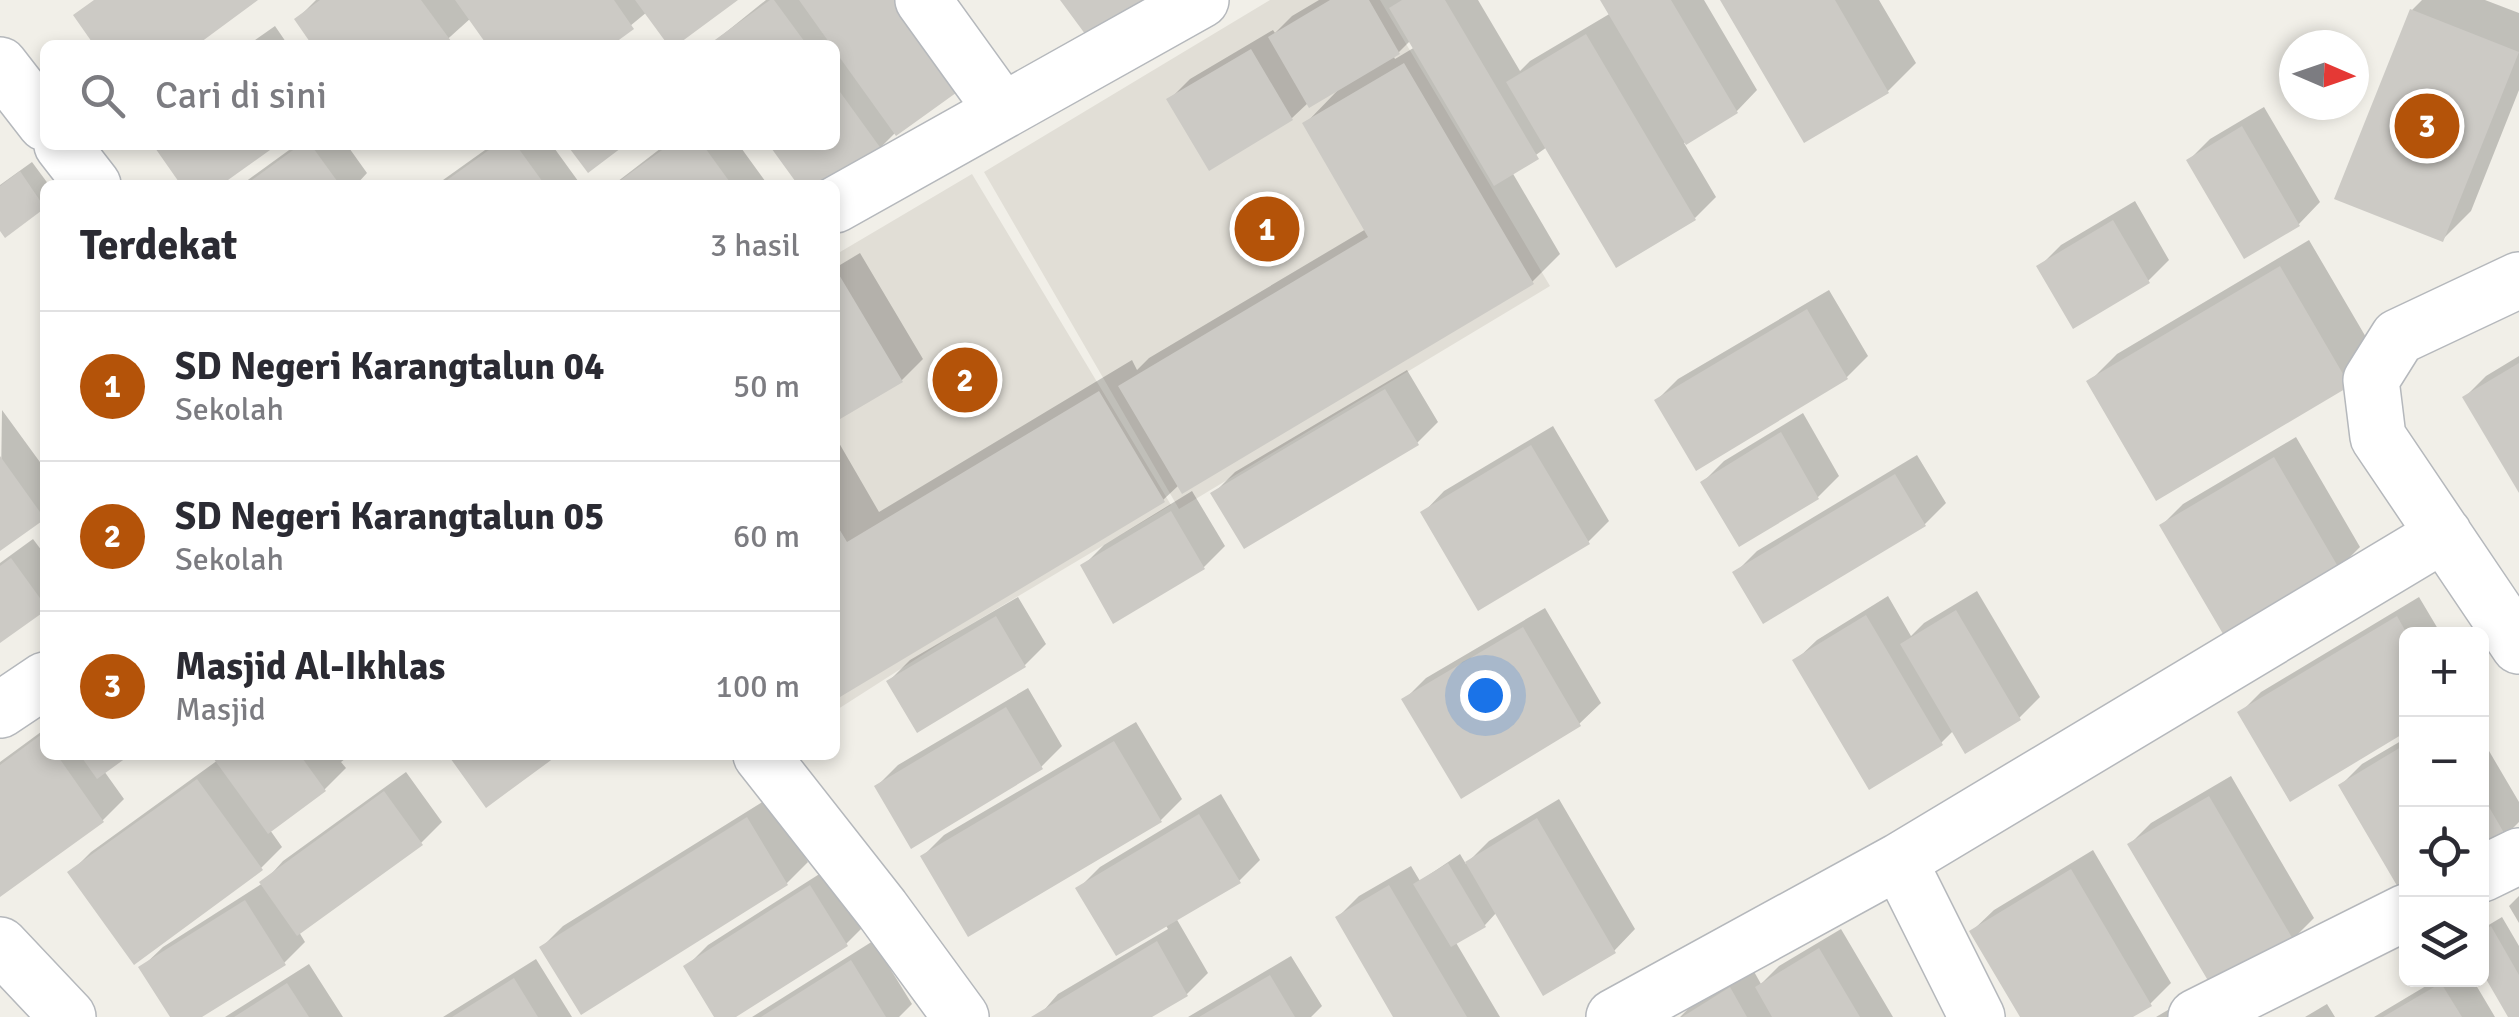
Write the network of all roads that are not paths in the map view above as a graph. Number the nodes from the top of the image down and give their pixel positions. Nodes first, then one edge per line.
1 (922, 0) edge
2 (1201, 0) edge
3 (0, 65) edge
4 (1003, 112) junction
5 (40, 117) edge
6 (66, 150) edge
7 (89, 180) edge
8 (840, 202) edge
9 (2519, 280) edge
10 (2444, 534) junction
11 (2519, 646) edge
12 (40, 683) edge
13 (0, 710) edge
14 (765, 760) edge
15 (2519, 856) edge
16 (1899, 860) junction
17 (2489, 871) edge
18 (2399, 916) edge
19 (0, 944) edge
20 (68, 1017) edge
21 (961, 1017) edge
22 (1614, 1017) edge
23 (1977, 1017) edge
24 (2196, 1017) edge

1 - 4 street
2 - 4 street
3 - 5 street
4 - 8 street
6 - 7 street
9 - 10 street
10 - 11 street
10 - 16 street
12 - 13 street
14 - 21 street
15 - 17 street
16 - 22 street
16 - 23 street
18 - 24 street
19 - 20 street

